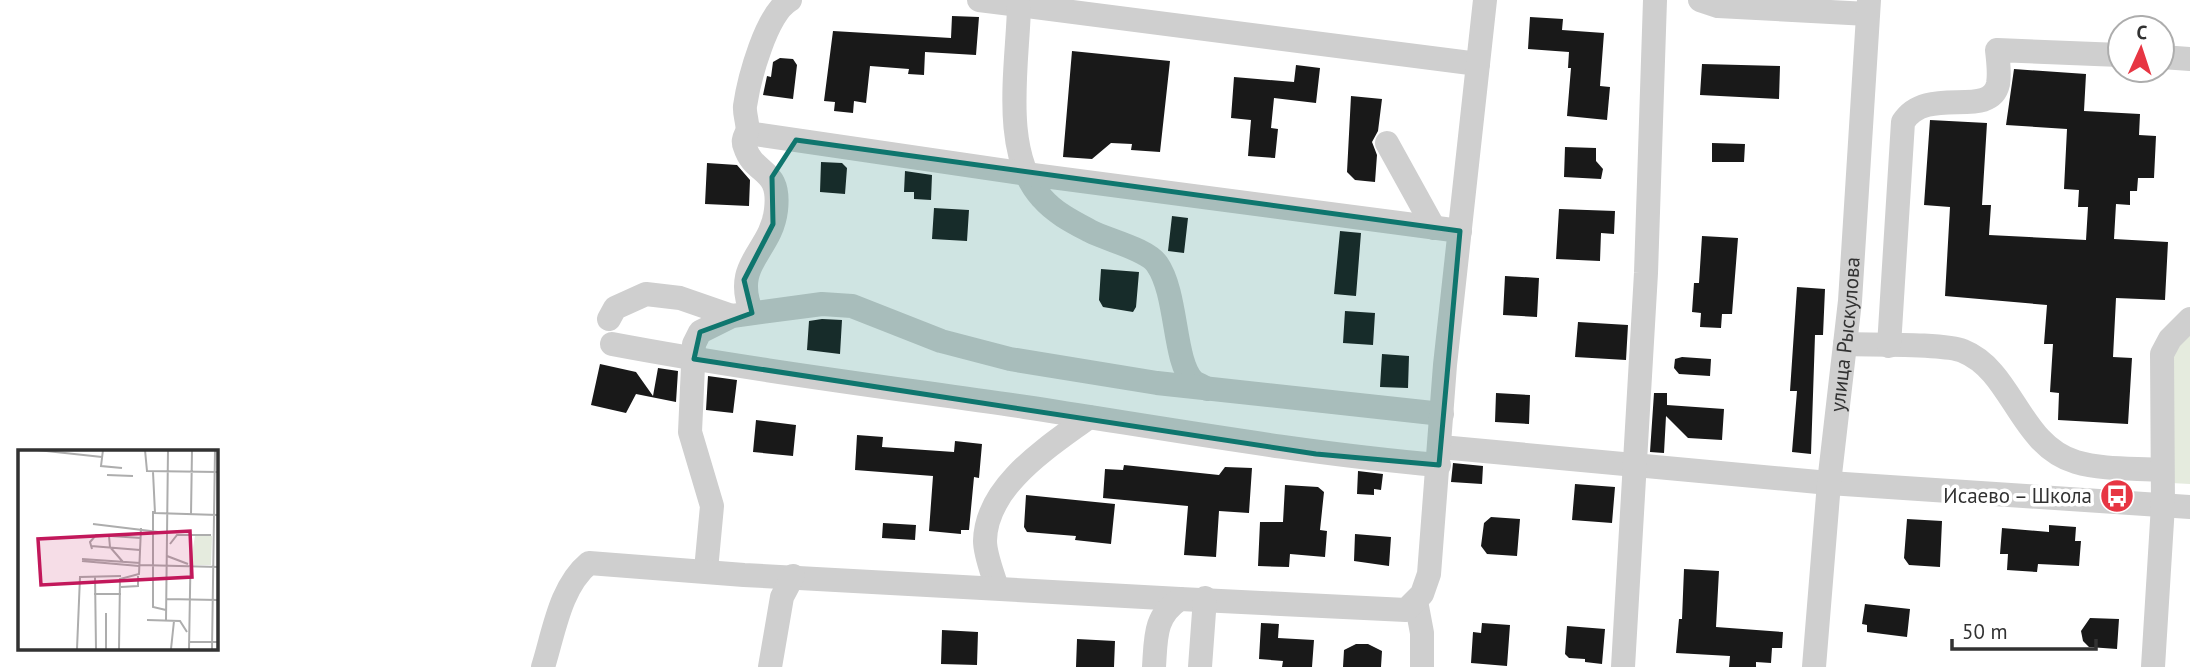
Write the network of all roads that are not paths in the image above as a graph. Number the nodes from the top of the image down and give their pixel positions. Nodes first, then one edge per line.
1 (790, 0) edge
2 (979, 0) edge
3 (1485, 0) edge
4 (1655, 0) edge
5 (1700, 0) edge
6 (1019, 6) junction
7 (1869, 7) edge
8 (2106, 54) edge
9 (1478, 64) junction
10 (747, 133) junction
11 (796, 140) junction
12 (1387, 143) dead end
13 (1027, 174) junction
14 (772, 177) junction
15 (1434, 228) junction
16 (1460, 231) junction
17 (742, 315) junction
18 (609, 319) dead end
19 (2190, 319) edge
20 (612, 344) dead end
21 (1867, 345) junction
22 (694, 359) junction
23 (1207, 389) junction
24 (1442, 414) junction
25 (1089, 417) junction
26 (1440, 456) junction
27 (1636, 466) junction
28 (1829, 483) junction
29 (2163, 486) junction
30 (2190, 507) edge
31 (706, 570) junction
32 (793, 576) junction
33 (997, 588) junction
34 (1192, 598) junction
35 (1416, 601) junction
36 (543, 667) edge
37 (770, 667) edge
38 (1154, 667) edge
39 (1200, 667) edge
40 (1422, 667) edge
41 (1623, 667) edge
42 (1815, 667) edge
43 (2153, 667) edge

1 - 10 street
2 - 6 street
3 - 9 street
4 - 27 street
5 - 7 street
6 - 9 street
6 - 13 street
7 - 21 street, улица Рыскулова
8 - 21 street
9 - 16 street
10 - 11 street
10 - 14 street
11 - 13 street
11 - 14 street
12 - 15 street
13 - 15 street
13 - 23 street
14 - 17 street
15 - 16 street
16 - 24 street
17 - 18 street
17 - 22 street
17 - 23 street
19 - 29 street
20 - 22 street
21 - 28 street, улица Рыскулова
21 - 29 street
22 - 25 street
22 - 31 street
23 - 24 street
24 - 26 street
25 - 26 street
25 - 33 street
26 - 27 street
26 - 35 street
27 - 28 street
27 - 41 street
28 - 29 street
28 - 42 street, улица Рыскулова
29 - 30 street
29 - 43 street
31 - 32 street
31 - 36 street
32 - 33 street
32 - 37 street
33 - 34 street
34 - 35 street
34 - 38 street
34 - 39 street
35 - 40 street

